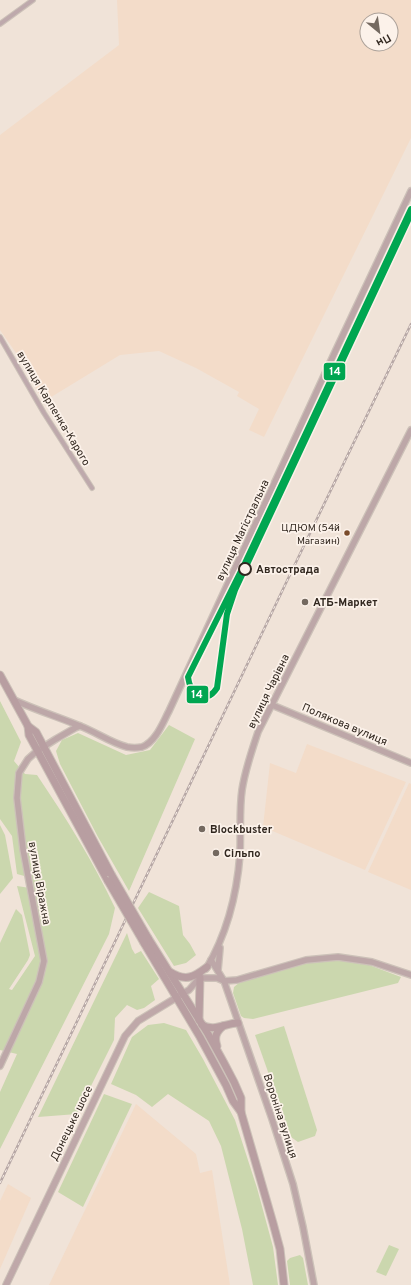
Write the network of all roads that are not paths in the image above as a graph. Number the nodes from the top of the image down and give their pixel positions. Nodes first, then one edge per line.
1 (33, 0) edge
2 (0, 24) edge
3 (411, 191) edge
4 (0, 337) edge
5 (411, 430) edge
6 (92, 488) dead end
7 (0, 675) edge
8 (14, 700) junction
9 (272, 705) junction
10 (80, 726) junction
11 (41, 749) junction
12 (411, 762) edge
13 (146, 940) junction
14 (221, 940) junction
15 (211, 960) junction
16 (207, 967) junction
17 (218, 970) junction
18 (169, 971) junction
19 (411, 975) edge
20 (200, 978) junction
21 (224, 981) junction
22 (179, 996) junction
23 (201, 1022) junction
24 (238, 1023) junction
25 (223, 1025) junction
26 (218, 1052) junction
27 (0, 1066) edge
28 (241, 1112) junction
29 (6, 1285) edge
30 (284, 1285) edge
31 (314, 1285) edge

1 - 2 street
3 - 10 street, вулиця Магістральна
4 - 6 street, вулиця Карпенка-Карого
5 - 9 street, вулиця Чарівна
7 - 8 highway
8 - 10 street, вулиця Магістральна
8 - 11 highway
9 - 12 street, Полякова вулиця
9 - 14 street, вулиця Чарівна
10 - 11 street, вулиця Віражна
11 - 13 highway, bridge
11 - 27 street, вулиця Віражна
13 - 18 highway
13 - 22 highway
14 - 15 street, вулиця Чарівна
14 - 17 street
15 - 16 street, вулиця Чарівна
15 - 17 street, Вороніна вулиця
16 - 18 highway
16 - 20 street, вулиця Чарівна
17 - 21 street, Вороніна вулиця
18 - 22 highway
19 - 21 street
20 - 21 street
20 - 22 street, вулиця Чарівна
20 - 23 highway
21 - 24 street, Вороніна вулиця
22 - 23 highway
22 - 28 highway
22 - 29 main road, Донецьке шосе
23 - 25 highway
23 - 26 highway
24 - 25 highway
24 - 31 street, Вороніна вулиця
25 - 26 highway
26 - 28 highway
28 - 30 highway

